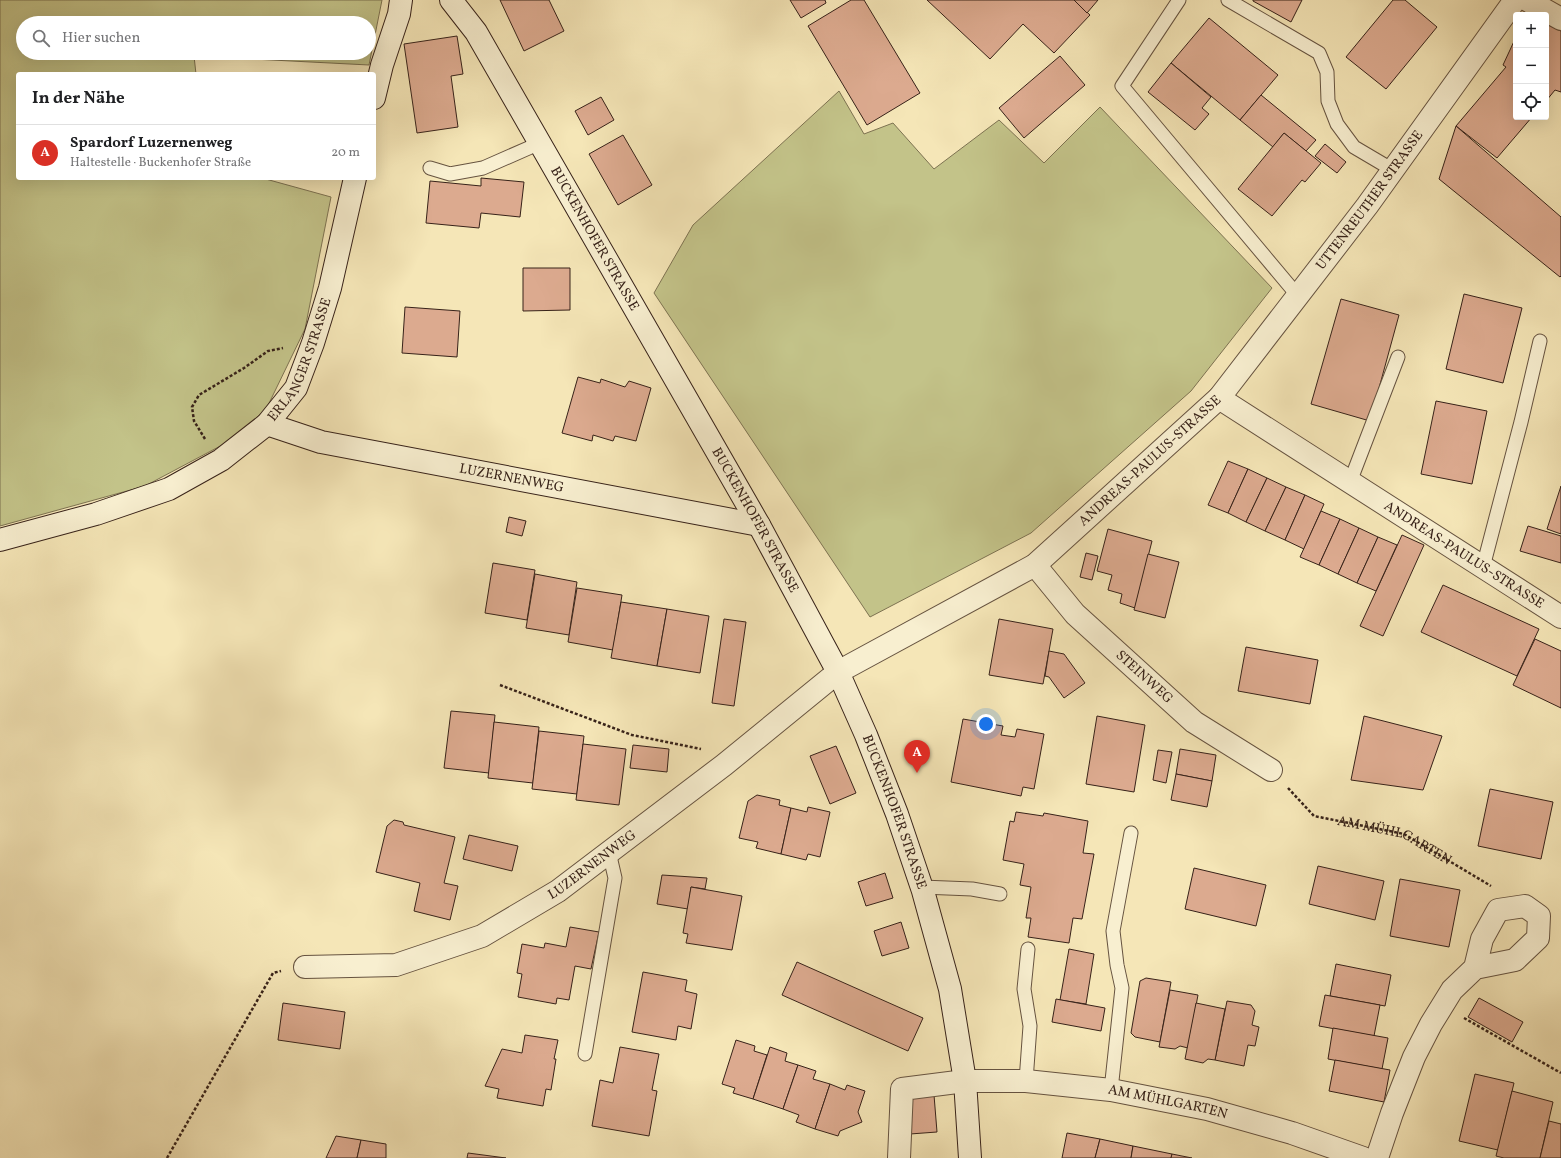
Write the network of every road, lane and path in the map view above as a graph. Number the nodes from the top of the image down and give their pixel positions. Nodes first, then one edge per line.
1 (401, 0) edge
2 (450, 0) edge
3 (1179, 0) edge
4 (1228, 0) edge
5 (1516, 0) edge
6 (1527, 0) edge
7 (1561, 19) edge
8 (376, 90) edge
9 (540, 144) junction
10 (430, 168) dead end
11 (1393, 170) junction
12 (355, 180) edge
13 (1298, 296) junction
14 (1540, 341) dead end
15 (313, 343) junction
16 (1398, 357) dead end
17 (1219, 398) junction
18 (267, 424) junction
19 (221, 460) junction
20 (1350, 482) junction
21 (759, 525) junction
22 (0, 540) edge
23 (1034, 565) junction
24 (1483, 567) junction
25 (1561, 617) edge
26 (838, 672) junction
27 (500, 686) dead end
28 (724, 764) junction
29 (1271, 770) joint
30 (1132, 832) dead end
31 (609, 852) junction
32 (922, 887) junction
33 (1000, 894) dead end
34 (1525, 906) junction
35 (1028, 949) dead end
36 (305, 967) joint
37 (1475, 968) junction
38 (1442, 1006) junction
39 (585, 1054) dead end
40 (1561, 1073) edge
41 (965, 1081) junction
42 (1026, 1082) junction
43 (1111, 1090) junction
44 (167, 1158) edge
45 (899, 1158) edge
46 (970, 1158) edge
47 (1363, 1158) edge
48 (1377, 1158) edge

1 - 8 street
2 - 9 street, BUCKENHOFER STRASSE
3 - 13 lane
4 - 11 lane
5 - 11 street, UTTENREUTHER STRASSE
6 - 7 street
9 - 10 lane
9 - 21 street, BUCKENHOFER STRASSE
11 - 13 street, UTTENREUTHER STRASSE
12 - 15 street, ERLANGER STRASSE
13 - 17 street, UTTENREUTHER STRASSE
14 - 24 lane
15 - 18 street, ERLANGER STRASSE
15 - 19 path
16 - 20 lane
17 - 20 street, ANDREAS-PAULUS-STRASSE
17 - 23 street, ANDREAS-PAULUS-STRASSE
18 - 19 street, ERLANGER STRASSE
18 - 21 street, LUZERNENWEG
19 - 22 street, ERLANGER STRASSE
20 - 24 street, ANDREAS-PAULUS-STRASSE
21 - 26 street, BUCKENHOFER STRASSE
23 - 26 street, ANDREAS-PAULUS-STRASSE
23 - 29 street, STEINWEG
24 - 25 street, ANDREAS-PAULUS-STRASSE
26 - 28 street, LUZERNENWEG
26 - 32 street, BUCKENHOFER STRASSE
27 - 28 path
28 - 31 street, LUZERNENWEG
29 - 34 path, AM MÜHLGARTEN
30 - 43 lane
31 - 36 street, LUZERNENWEG
31 - 39 lane
32 - 33 lane
32 - 41 street, BUCKENHOFER STRASSE
34 - 37 street
34 - 37 street
35 - 42 lane
36 - 44 path
37 - 38 street
38 - 40 path
38 - 48 street
41 - 42 street, AM MÜHLGARTEN
41 - 45 street
41 - 46 street, BUCKENHOFER STRASSE
42 - 43 street, AM MÜHLGARTEN
43 - 47 street, AM MÜHLGARTEN

